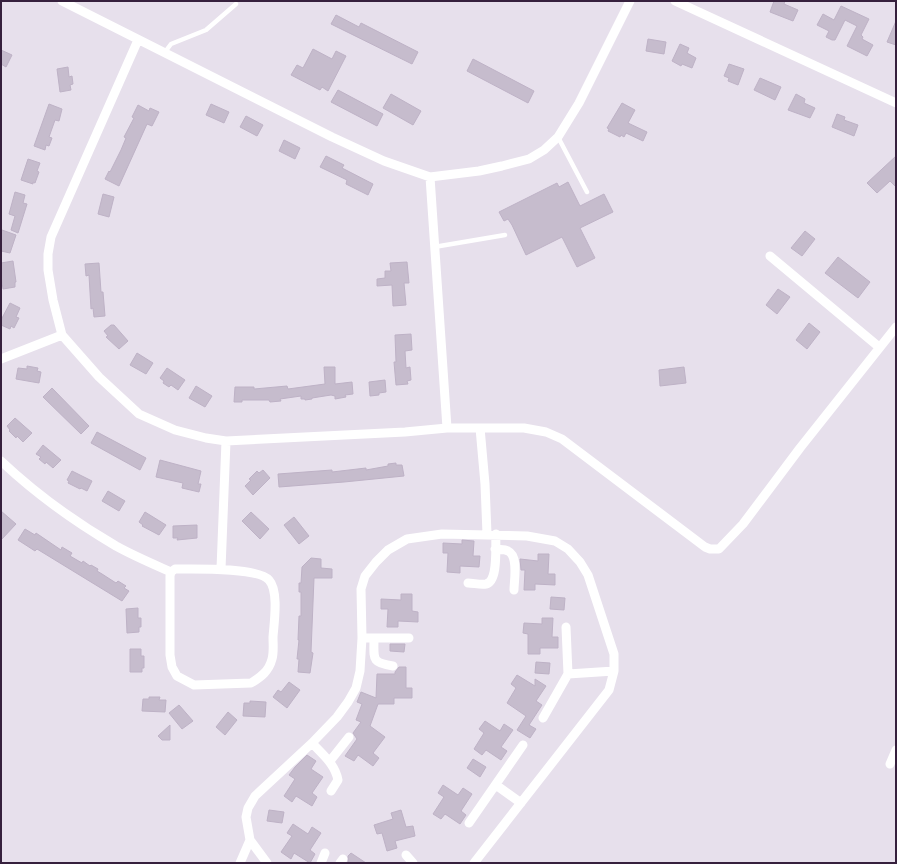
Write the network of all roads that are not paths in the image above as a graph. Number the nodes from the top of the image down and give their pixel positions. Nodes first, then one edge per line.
1 (62, 1) edge
2 (630, 1) edge
3 (675, 1) edge
4 (236, 4) dead end
5 (138, 40) junction
6 (165, 52) junction
7 (896, 103) edge
8 (558, 136) junction
9 (430, 177) junction
10 (586, 192) dead end
11 (505, 235) dead end
12 (434, 247) junction
13 (770, 256) dead end
14 (896, 327) edge
15 (62, 335) junction
16 (879, 347) junction
17 (1, 359) edge
18 (447, 428) junction
19 (480, 428) junction
20 (226, 441) junction
21 (1, 461) edge
22 (492, 534) junction
23 (495, 549) junction
24 (221, 569) junction
25 (171, 572) junction
26 (468, 583) dead end
27 (514, 590) dead end
28 (566, 626) dead end
29 (362, 638) junction
30 (374, 638) junction
31 (409, 638) dead end
32 (393, 666) dead end
33 (614, 671) junction
34 (568, 674) junction
35 (543, 718) dead end
36 (350, 737) dead end
37 (312, 743) junction
38 (523, 745) dead end
39 (896, 750) edge
40 (330, 761) junction
41 (890, 764) dead end
42 (496, 785) junction
43 (331, 791) dead end
44 (521, 803) junction
45 (469, 823) dead end
46 (250, 840) junction
47 (325, 853) dead end
48 (406, 855) dead end
49 (240, 863) edge
50 (267, 863) edge
51 (320, 863) edge
52 (413, 863) edge
53 (474, 863) edge

1 - 5 street
2 - 8 street
3 - 7 street
4 - 6 lane
5 - 6 street
5 - 15 street
6 - 9 street
8 - 9 street
8 - 10 lane
9 - 12 street
11 - 12 lane
12 - 18 street
13 - 16 street
14 - 16 street
15 - 17 street
15 - 20 street
16 - 19 street
18 - 19 street
18 - 20 street
19 - 22 street
20 - 24 street
21 - 25 street
22 - 23 street
22 - 29 street
22 - 33 street
23 - 26 street
23 - 27 street
24 - 25 street
24 - 25 street
28 - 34 street
29 - 30 street
29 - 37 street
30 - 31 street
30 - 32 street
33 - 34 street
33 - 44 street
34 - 35 street
36 - 40 street
37 - 40 street
37 - 46 street
38 - 42 street
39 - 41 street
40 - 43 street
42 - 44 street
42 - 45 street
44 - 53 street
46 - 49 street
46 - 50 street
47 - 51 street
48 - 52 street

